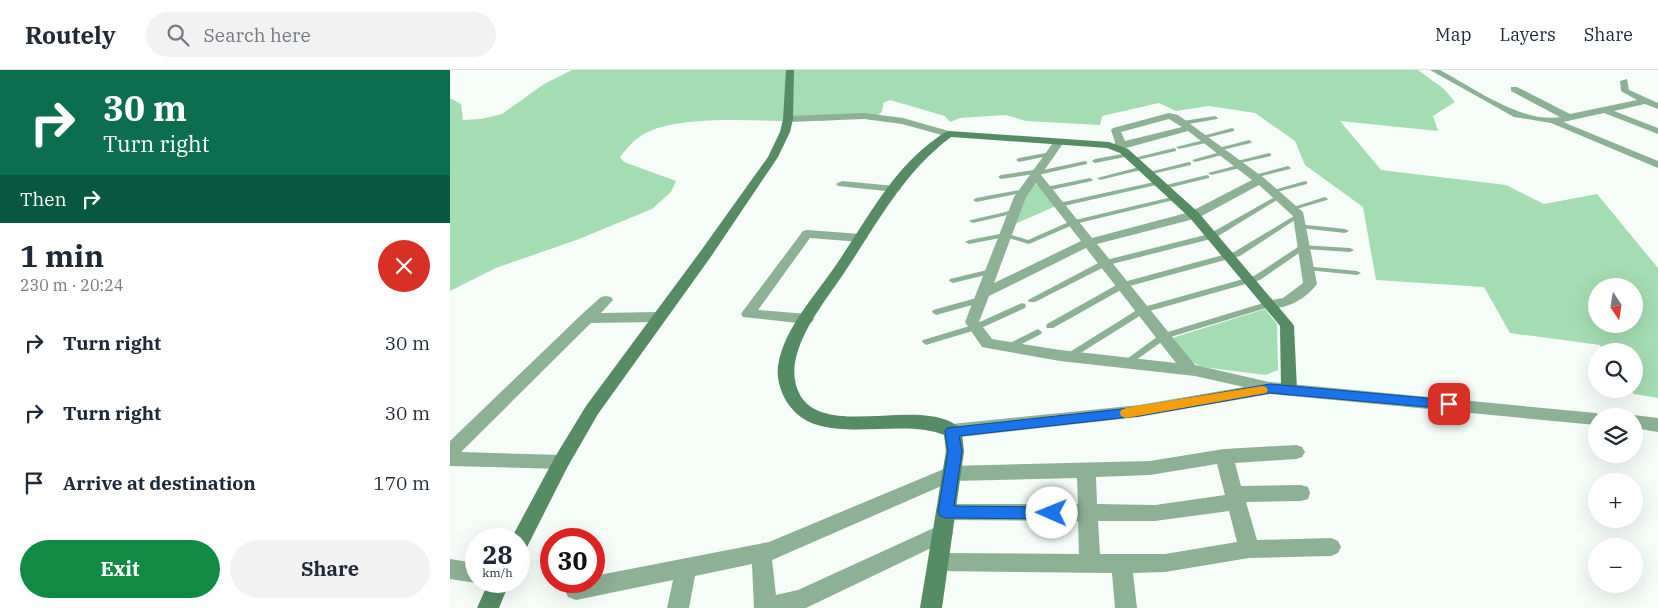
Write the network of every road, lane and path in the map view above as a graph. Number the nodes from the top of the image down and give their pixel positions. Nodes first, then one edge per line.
1 (790, 70) edge
2 (1434, 70) edge
3 (1624, 81) dead end
4 (1514, 89) dead end
5 (1646, 101) junction
6 (1658, 106) edge
7 (1607, 110) junction
8 (1215, 118) dead end
9 (1570, 118) junction
10 (788, 119) junction
11 (1553, 121) junction
12 (1186, 125) junction
13 (1232, 130) dead end
14 (1658, 131) edge
15 (949, 134) junction
16 (1205, 139) junction
17 (1250, 142) dead end
18 (1055, 148) junction
19 (1221, 151) junction
20 (1127, 154) junction
21 (1269, 155) dead end
22 (1019, 160) dead end
23 (1195, 160) dead end
24 (1095, 161) dead end
25 (1085, 164) dead end
26 (1189, 164) dead end
27 (1239, 164) junction
28 (1658, 165) edge
29 (1288, 168) dead end
30 (1146, 171) junction
31 (1038, 173) junction
32 (1001, 177) dead end
33 (1100, 178) dead end
34 (1257, 178) junction
35 (1090, 180) dead end
36 (1305, 183) dead end
37 (842, 184) dead end
38 (1161, 185) junction
39 (895, 189) junction
40 (1046, 189) junction
41 (1025, 191) junction
42 (1276, 194) junction
43 (1176, 198) junction
44 (1325, 199) dead end
45 (976, 200) dead end
46 (1060, 206) junction
47 (1014, 212) junction
48 (1194, 215) junction
49 (1297, 217) junction
50 (973, 220) dead end
51 (1073, 222) junction
52 (1345, 231) dead end
53 (1004, 235) junction
54 (1212, 236) junction
55 (861, 238) junction
56 (969, 242) dead end
57 (1088, 242) junction
58 (1304, 247) junction
59 (1350, 250) dead end
60 (1230, 256) junction
61 (1105, 263) junction
62 (1307, 268) junction
63 (991, 271) junction
64 (1358, 272) dead end
65 (1248, 279) junction
66 (953, 281) dead end
67 (1123, 285) junction
68 (981, 297) junction
69 (606, 300) dead end
70 (1032, 300) dead end
71 (1270, 304) junction
72 (1022, 306) dead end
73 (1143, 310) junction
74 (936, 312) dead end
75 (658, 317) junction
76 (586, 318) junction
77 (807, 319) junction
78 (1050, 326) dead end
79 (976, 327) junction
80 (1038, 332) dead end
81 (1164, 336) junction
82 (926, 342) dead end
83 (1011, 346) junction
84 (1068, 357) junction
85 (1130, 362) junction
86 (1190, 370) junction
87 (1270, 388) junction
88 (1289, 389) junction
89 (1588, 418) edge
90 (1643, 423) edge
91 (1658, 425) edge
92 (952, 431) junction
93 (450, 452) edge
94 (1296, 452) dead end
95 (1224, 456) junction
96 (450, 459) edge
97 (561, 462) junction
98 (1086, 470) junction
99 (951, 474) junction
100 (1301, 493) dead end
101 (1236, 498) junction
102 (946, 512) junction
103 (1088, 513) junction
104 (527, 528) edge
105 (942, 533) junction
106 (1331, 547) dead end
107 (1249, 550) junction
108 (762, 552) junction
109 (939, 562) junction
110 (1090, 564) junction
111 (1122, 564) junction
112 (686, 568) junction
113 (450, 569) edge
114 (465, 571) edge
115 (605, 584) edge
116 (495, 593) edge
117 (799, 604) edge
118 (488, 608) edge
119 (678, 608) edge
120 (765, 608) edge
121 (931, 608) edge
122 (1126, 608) edge

1 - 10 street
2 - 11 street
3 - 5 street
4 - 9 street
5 - 6 street
5 - 7 street
7 - 9 street
7 - 14 street
8 - 12 lane
9 - 11 street
10 - 15 street
10 - 75 street
11 - 28 street
12 - 16 street
12 - 20 street
12 - 20 street
13 - 16 lane
15 - 18 street
15 - 39 street
16 - 19 street
16 - 20 lane
17 - 19 lane
18 - 20 street
18 - 22 lane
18 - 31 street
19 - 23 lane
19 - 27 street
20 - 24 lane
20 - 30 street
21 - 27 lane
25 - 31 lane
26 - 30 lane
27 - 34 street
27 - 38 lane
29 - 34 lane
30 - 33 lane
30 - 38 street
31 - 32 lane
31 - 40 street
31 - 41 street
34 - 42 street
34 - 48 street
35 - 40 lane
36 - 42 lane
37 - 39 street
38 - 43 street
38 - 46 lane
39 - 55 street
40 - 46 street
41 - 45 lane
41 - 47 street
42 - 49 street
42 - 54 lane
43 - 48 street
43 - 51 lane
44 - 49 lane
46 - 51 street
47 - 50 lane
47 - 53 street
48 - 54 street
48 - 57 street
49 - 52 lane
49 - 58 street
49 - 60 lane
51 - 53 lane
51 - 57 street
53 - 56 lane
53 - 63 street
54 - 60 street
54 - 61 lane
55 - 77 street
55 - 77 street
57 - 61 street
57 - 68 street
58 - 59 lane
58 - 62 street
58 - 65 lane
60 - 65 street
60 - 67 lane
61 - 67 street
61 - 70 lane
62 - 64 lane
62 - 71 street
63 - 66 lane
63 - 68 street
65 - 71 street
65 - 73 lane
67 - 73 street
67 - 78 lane
68 - 74 lane
68 - 79 street
69 - 76 street
71 - 81 lane
71 - 88 street
72 - 79 lane
73 - 81 street
73 - 84 lane
75 - 76 street
75 - 97 street
76 - 93 street
77 - 92 street
79 - 82 lane
79 - 83 street
80 - 83 lane
81 - 85 lane
81 - 86 street
83 - 84 street
84 - 85 street
85 - 86 street
86 - 87 street
87 - 88 street
87 - 92 street
88 - 89 street
90 - 91 street
92 - 99 street
94 - 95 street
95 - 98 street
95 - 101 street
96 - 97 street
97 - 104 street
98 - 99 street
98 - 103 street
99 - 102 street
99 - 108 street
100 - 101 street
101 - 103 street
101 - 107 street
102 - 103 street
102 - 105 street
103 - 110 street
105 - 109 street
105 - 117 street
106 - 107 street
107 - 111 street
108 - 112 street
108 - 120 street
109 - 110 street
109 - 121 street
110 - 111 street
111 - 122 street
112 - 115 street
112 - 119 street
113 - 114 street
116 - 118 street
117 - 120 street

